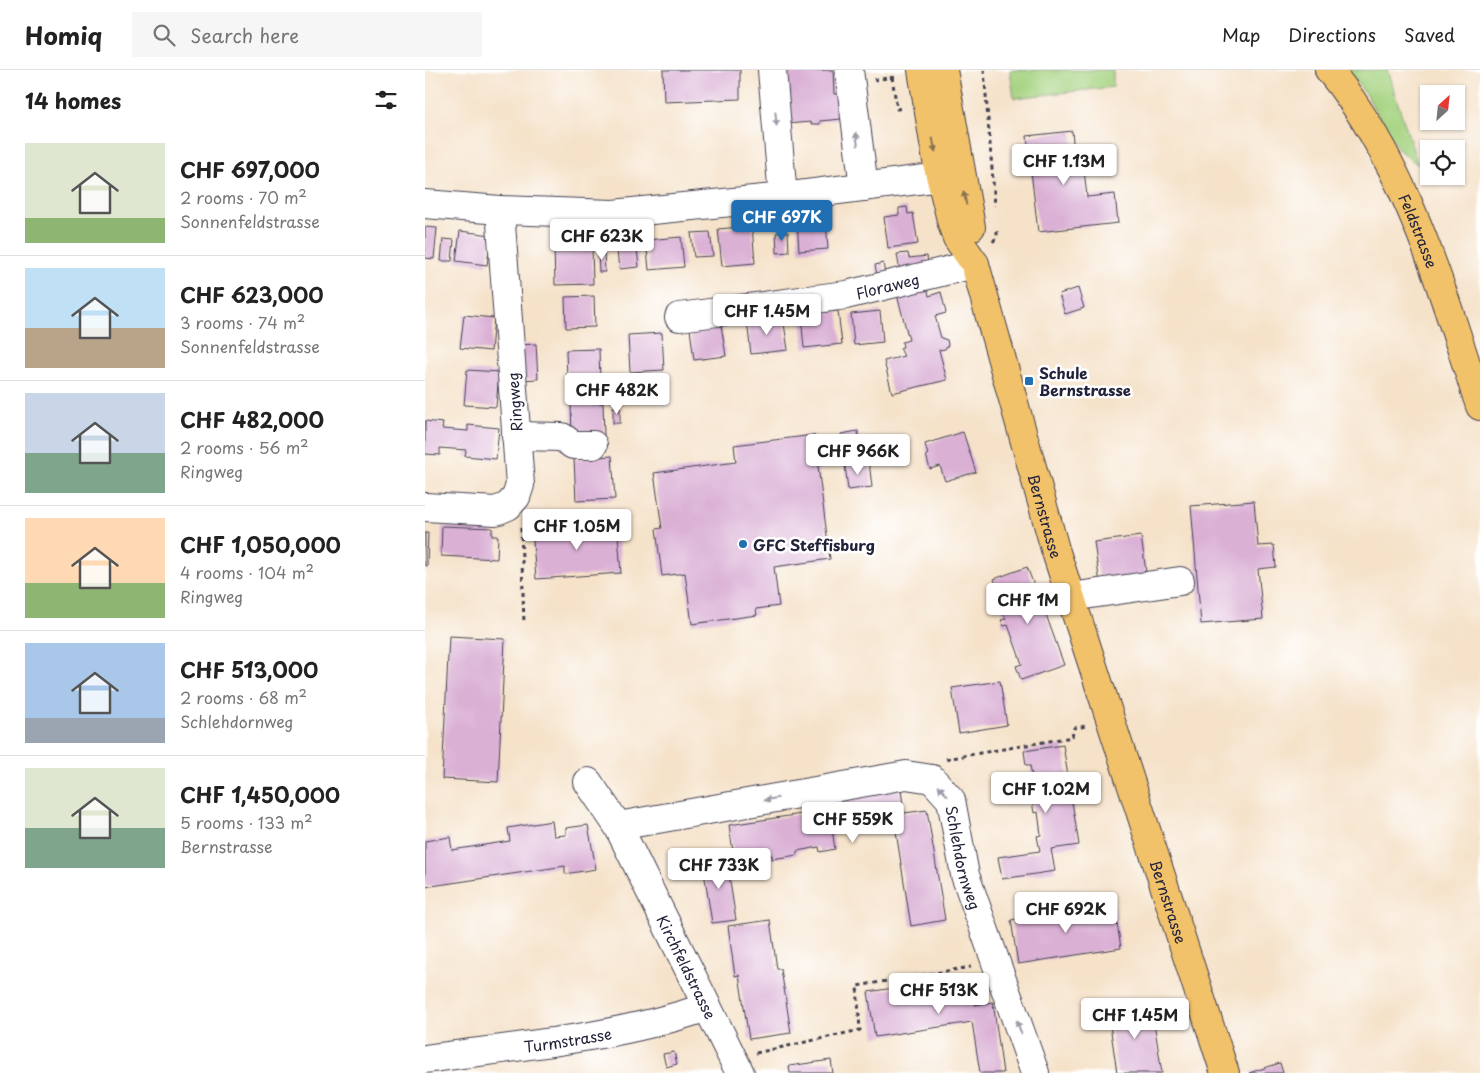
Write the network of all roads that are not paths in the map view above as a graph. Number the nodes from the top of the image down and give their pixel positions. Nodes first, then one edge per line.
1 (772, 70) edge
2 (921, 70) edge
3 (943, 70) edge
4 (1329, 70) edge
5 (859, 75) edge
6 (941, 177) junction
7 (864, 187) junction
8 (783, 197) junction
9 (425, 204) edge
10 (500, 210) junction
11 (983, 255) junction
12 (679, 317) dead end
13 (1480, 406) edge
14 (516, 436) junction
15 (593, 445) dead end
16 (425, 508) edge
17 (1180, 581) dead end
18 (1071, 597) junction
19 (588, 782) dead end
20 (617, 826) junction
21 (707, 1007) junction
22 (425, 1059) edge
23 (737, 1066) edge
24 (1035, 1073) edge
25 (1225, 1073) edge

1 -> 8 street
2 -> 6 main road, Bernstrasse
11 -> 3 main road
4 - 13 main road, Feldstrasse
7 -> 5 street
6 - 7 street
6 - 11 main road, Bernstrasse
7 - 8 street
8 - 10 street
9 - 10 street
10 - 14 street, Ringweg
11 - 12 street, Floraweg
11 - 18 main road, Bernstrasse
14 - 15 street
14 - 16 street, Ringweg
17 - 18 street
18 - 25 main road, Bernstrasse
19 - 20 street, Kirchfeldstrasse
20 - 21 street, Kirchfeldstrasse
24 -> 20 street, Schlehdornweg
21 - 22 street, Turmstrasse
21 - 23 street, Kirchfeldstrasse

